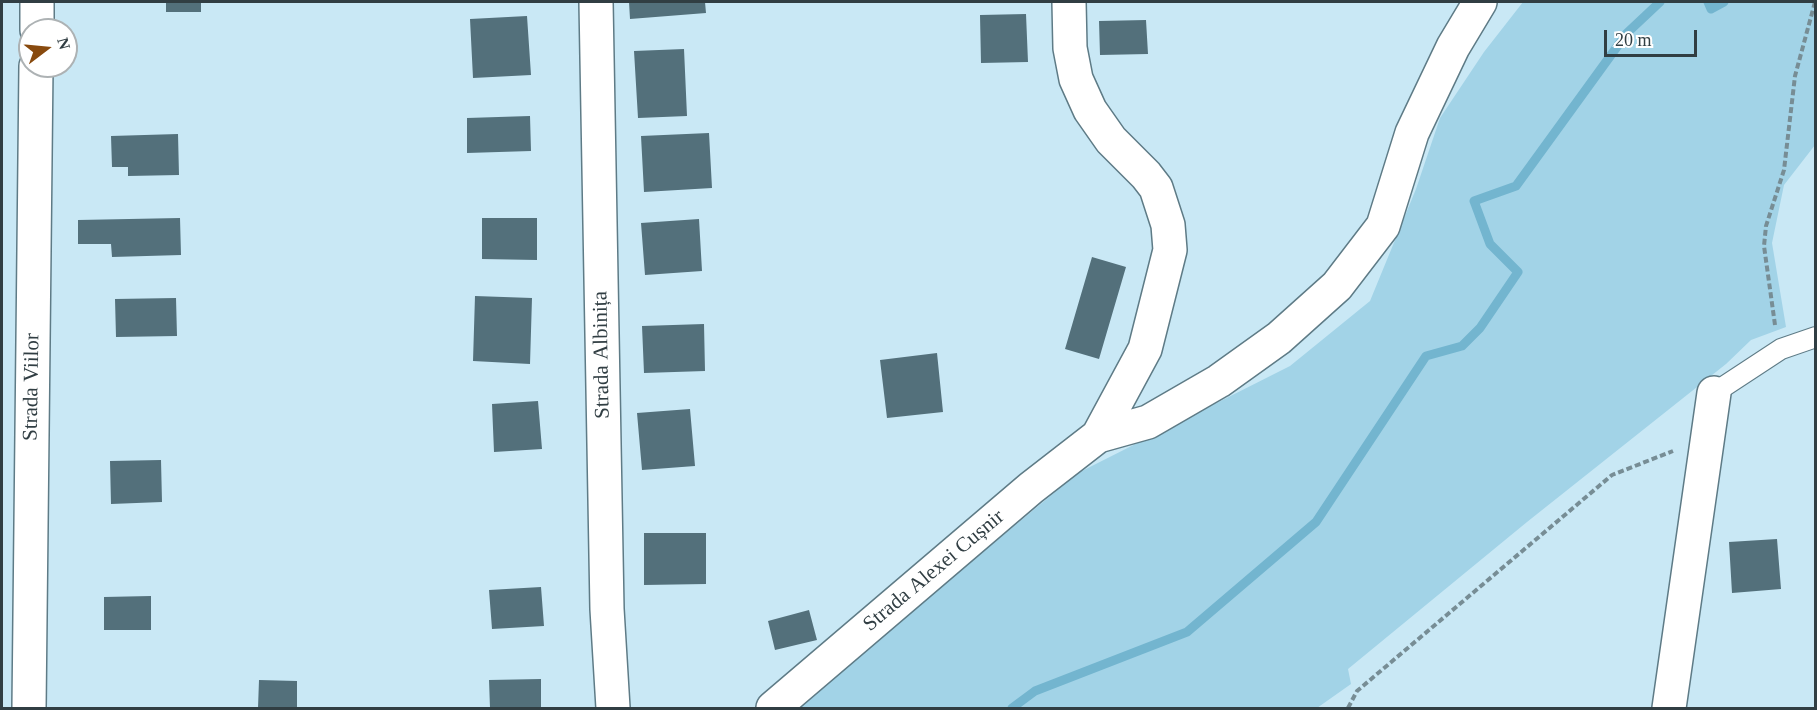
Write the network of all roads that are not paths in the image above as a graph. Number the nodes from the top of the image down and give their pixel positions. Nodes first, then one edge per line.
1 (37, 2) edge
2 (596, 2) edge
3 (1070, 2) edge
4 (1480, 2) edge
5 (37, 18) edge
6 (36, 78) edge
7 (1815, 337) edge
8 (1714, 393) joint
9 (1098, 436) junction
10 (28, 708) edge
11 (613, 708) edge
12 (773, 708) edge
13 (1669, 708) edge

1 - 5 street
2 - 11 street, Strada Albinița
3 - 9 street
4 - 9 street
6 - 10 street, Strada Viilor
7 - 8 lane
8 - 13 street
9 - 12 street, Strada Alexei Cușnir

